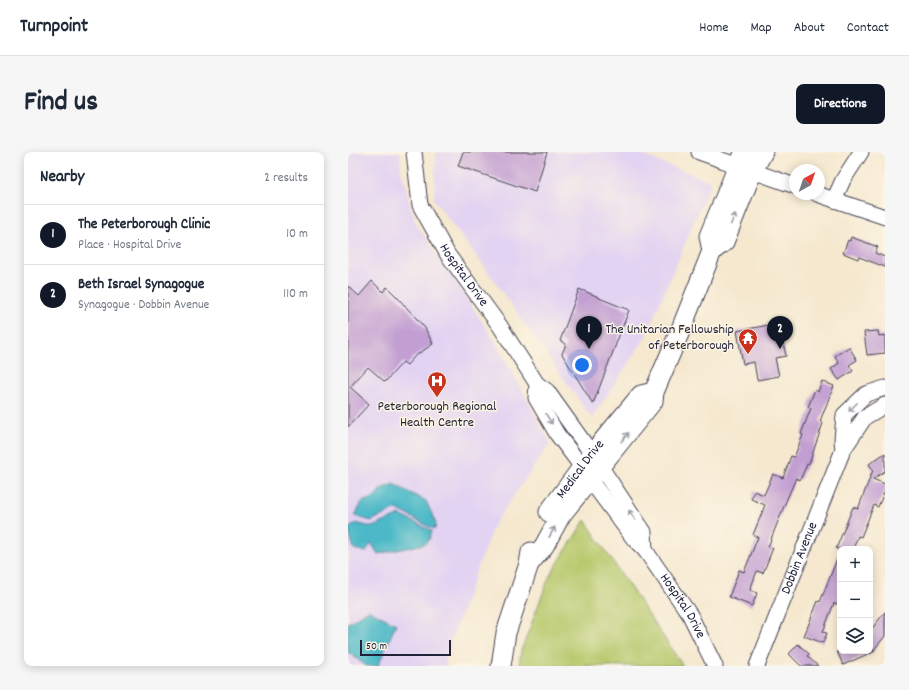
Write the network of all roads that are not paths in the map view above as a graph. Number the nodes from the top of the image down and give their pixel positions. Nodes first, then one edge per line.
1 (699, 152) edge
2 (763, 152) edge
3 (861, 152) edge
4 (414, 154) edge
5 (745, 163) edge
6 (789, 183) edge
7 (825, 197) edge
8 (834, 200) junction
9 (885, 217) edge
10 (885, 388) edge
11 (885, 405) edge
12 (843, 450) junction
13 (591, 467) junction
14 (501, 666) edge
15 (715, 666) edge
16 (758, 666) edge

1 - 5 street
2 - 5 main road, Medical Drive
3 - 8 street
4 - 13 street, Hospital Drive
5 - 6 street
5 - 13 main road, Medical Drive
7 - 8 street
8 - 9 street
10 -> 12 street, Dobbin Avenue
11 - 12 street, Dobbin Avenue
12 - 16 street, Dobbin Avenue
13 - 14 main road, Medical Drive
13 - 15 street, Hospital Drive

